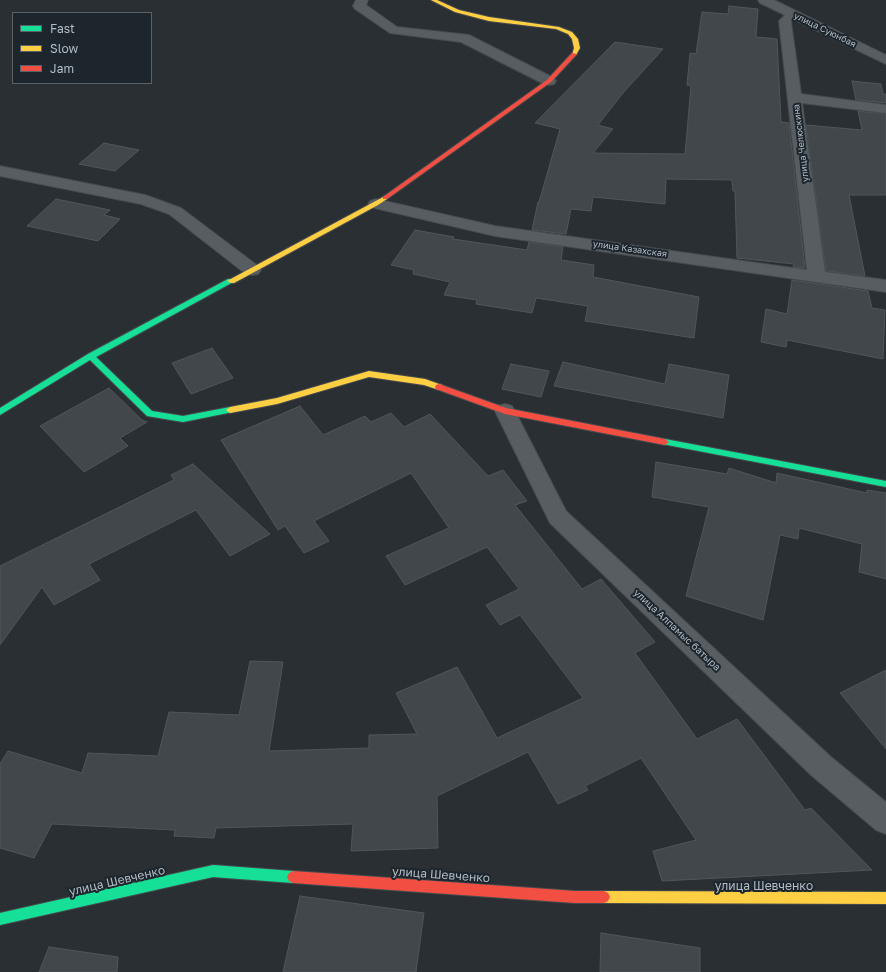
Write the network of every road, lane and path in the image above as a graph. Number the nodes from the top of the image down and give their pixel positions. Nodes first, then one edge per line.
1 (362, 0) edge
2 (433, 0) edge
3 (764, 0) edge
4 (794, 15) junction
5 (886, 60) edge
6 (549, 81) junction
7 (796, 98) junction
8 (886, 109) edge
9 (0, 170) edge
10 (376, 204) junction
11 (252, 270) junction
12 (817, 276) junction
13 (886, 286) edge
14 (91, 356) junction
15 (505, 411) junction
16 (0, 412) edge
17 (886, 484) edge
18 (886, 820) edge
19 (886, 898) edge
20 (0, 919) edge

1 - 6 street
2 - 6 street
3 - 4 street, улица Суюнбая
4 - 5 street, улица Суюнбая
4 - 7 street, улица Челюскина
6 - 10 street
7 - 8 street
7 - 12 street, улица Челюскина
9 - 11 street
10 - 11 street
10 - 12 street, улица Казахская
11 - 14 street
12 - 13 street, улица Казахская
14 - 15 street
14 - 16 street
15 - 17 street
15 - 18 street, улица Алпамыс батыра
19 - 20 street, улица Шевченко

